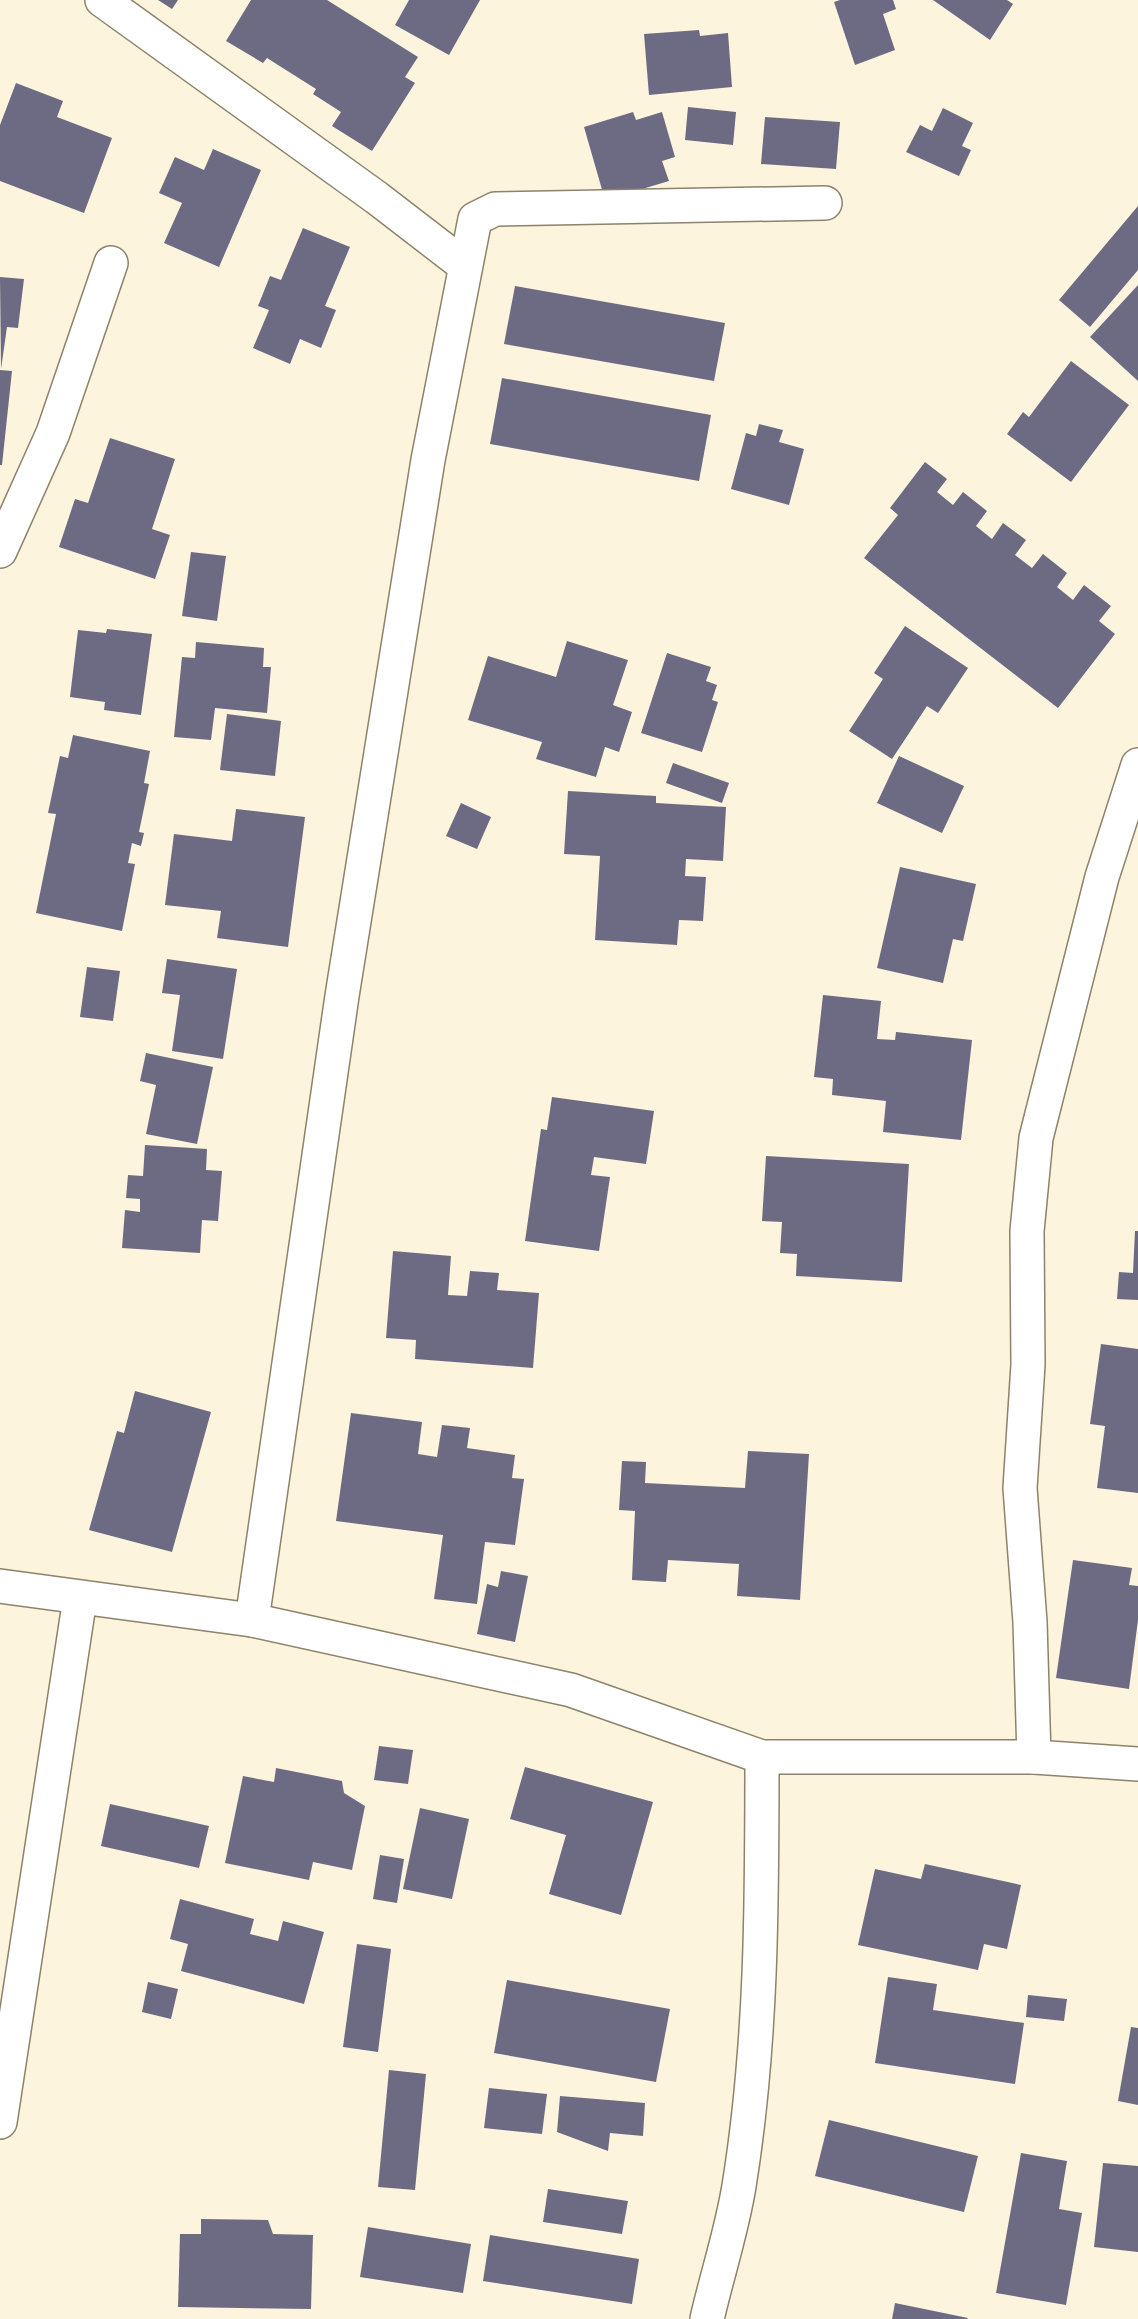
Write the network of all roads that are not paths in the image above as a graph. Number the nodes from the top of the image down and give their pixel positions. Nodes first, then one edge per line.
1 (102, 0) edge
2 (825, 203) dead end
3 (111, 262) dead end
4 (464, 265) junction
5 (0, 551) edge
6 (1138, 765) edge
7 (0, 1586) edge
8 (80, 1598) junction
9 (252, 1620) junction
10 (762, 1757) junction
11 (1034, 1757) junction
12 (1138, 1764) edge
13 (0, 2122) edge
14 (706, 2319) edge

1 - 4 street
2 - 4 street
3 - 5 street
4 - 9 street
6 - 11 street
7 - 8 street
8 - 9 street
8 - 13 street
9 - 10 street
10 - 11 street
10 - 14 street
11 - 12 street

